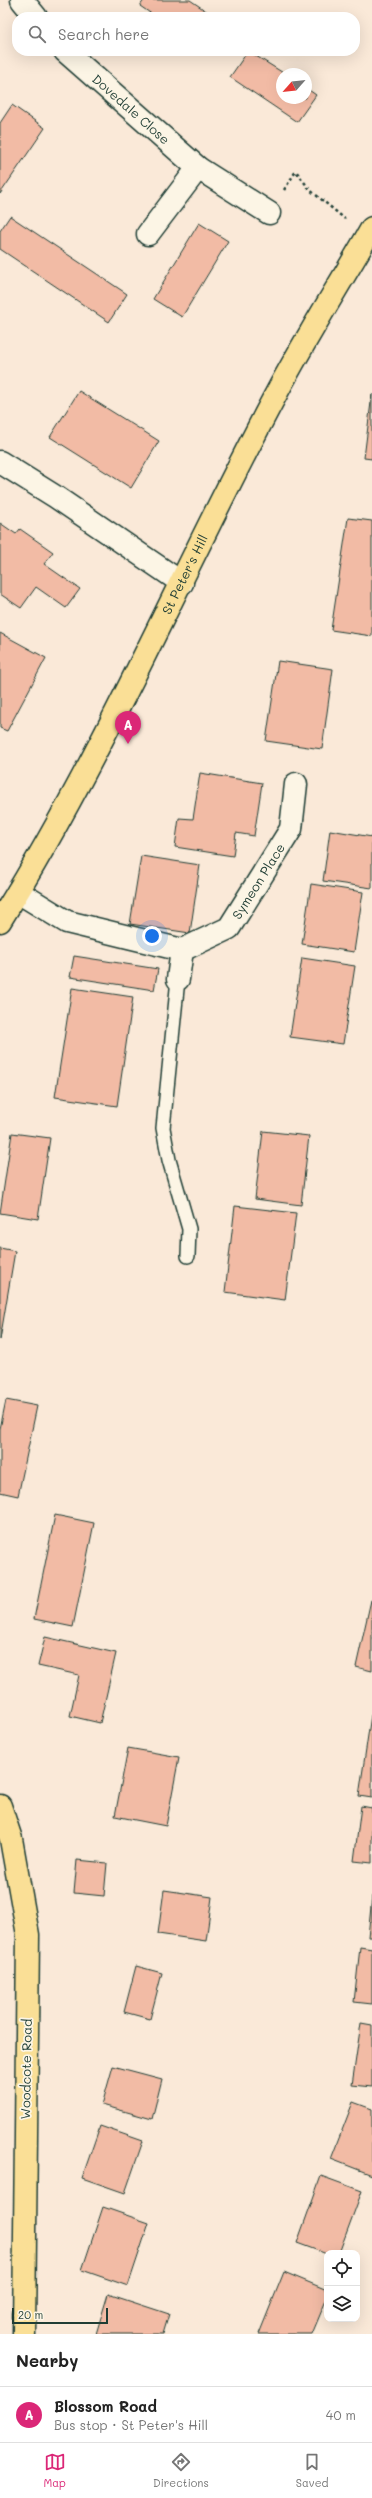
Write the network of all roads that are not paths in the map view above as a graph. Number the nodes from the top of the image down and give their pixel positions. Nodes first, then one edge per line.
1 (22, 0) edge
2 (32, 12) edge
3 (71, 56) edge
4 (198, 168) junction
5 (269, 213) road end
6 (369, 233) edge
7 (148, 234) dead end
8 (0, 462) edge
9 (182, 583) junction
10 (296, 784) dead end
11 (18, 892) junction
12 (0, 921) edge
13 (182, 950) junction
14 (178, 979) joint
15 (188, 1256) dead end
16 (0, 1806) edge
17 (24, 2334) edge

1 - 2 street
3 - 4 street, Dovedale Close
4 - 5 street, Dovedale Close
4 - 7 street
6 - 9 main road, St Peter's Hill
8 - 9 street
9 - 11 main road, St Peter's Hill
10 - 13 street, Symeon Place
11 - 12 main road, St Peter's Hill
11 - 13 street
13 - 14 street
14 - 15 lane
16 - 17 main road, Woodcote Road

